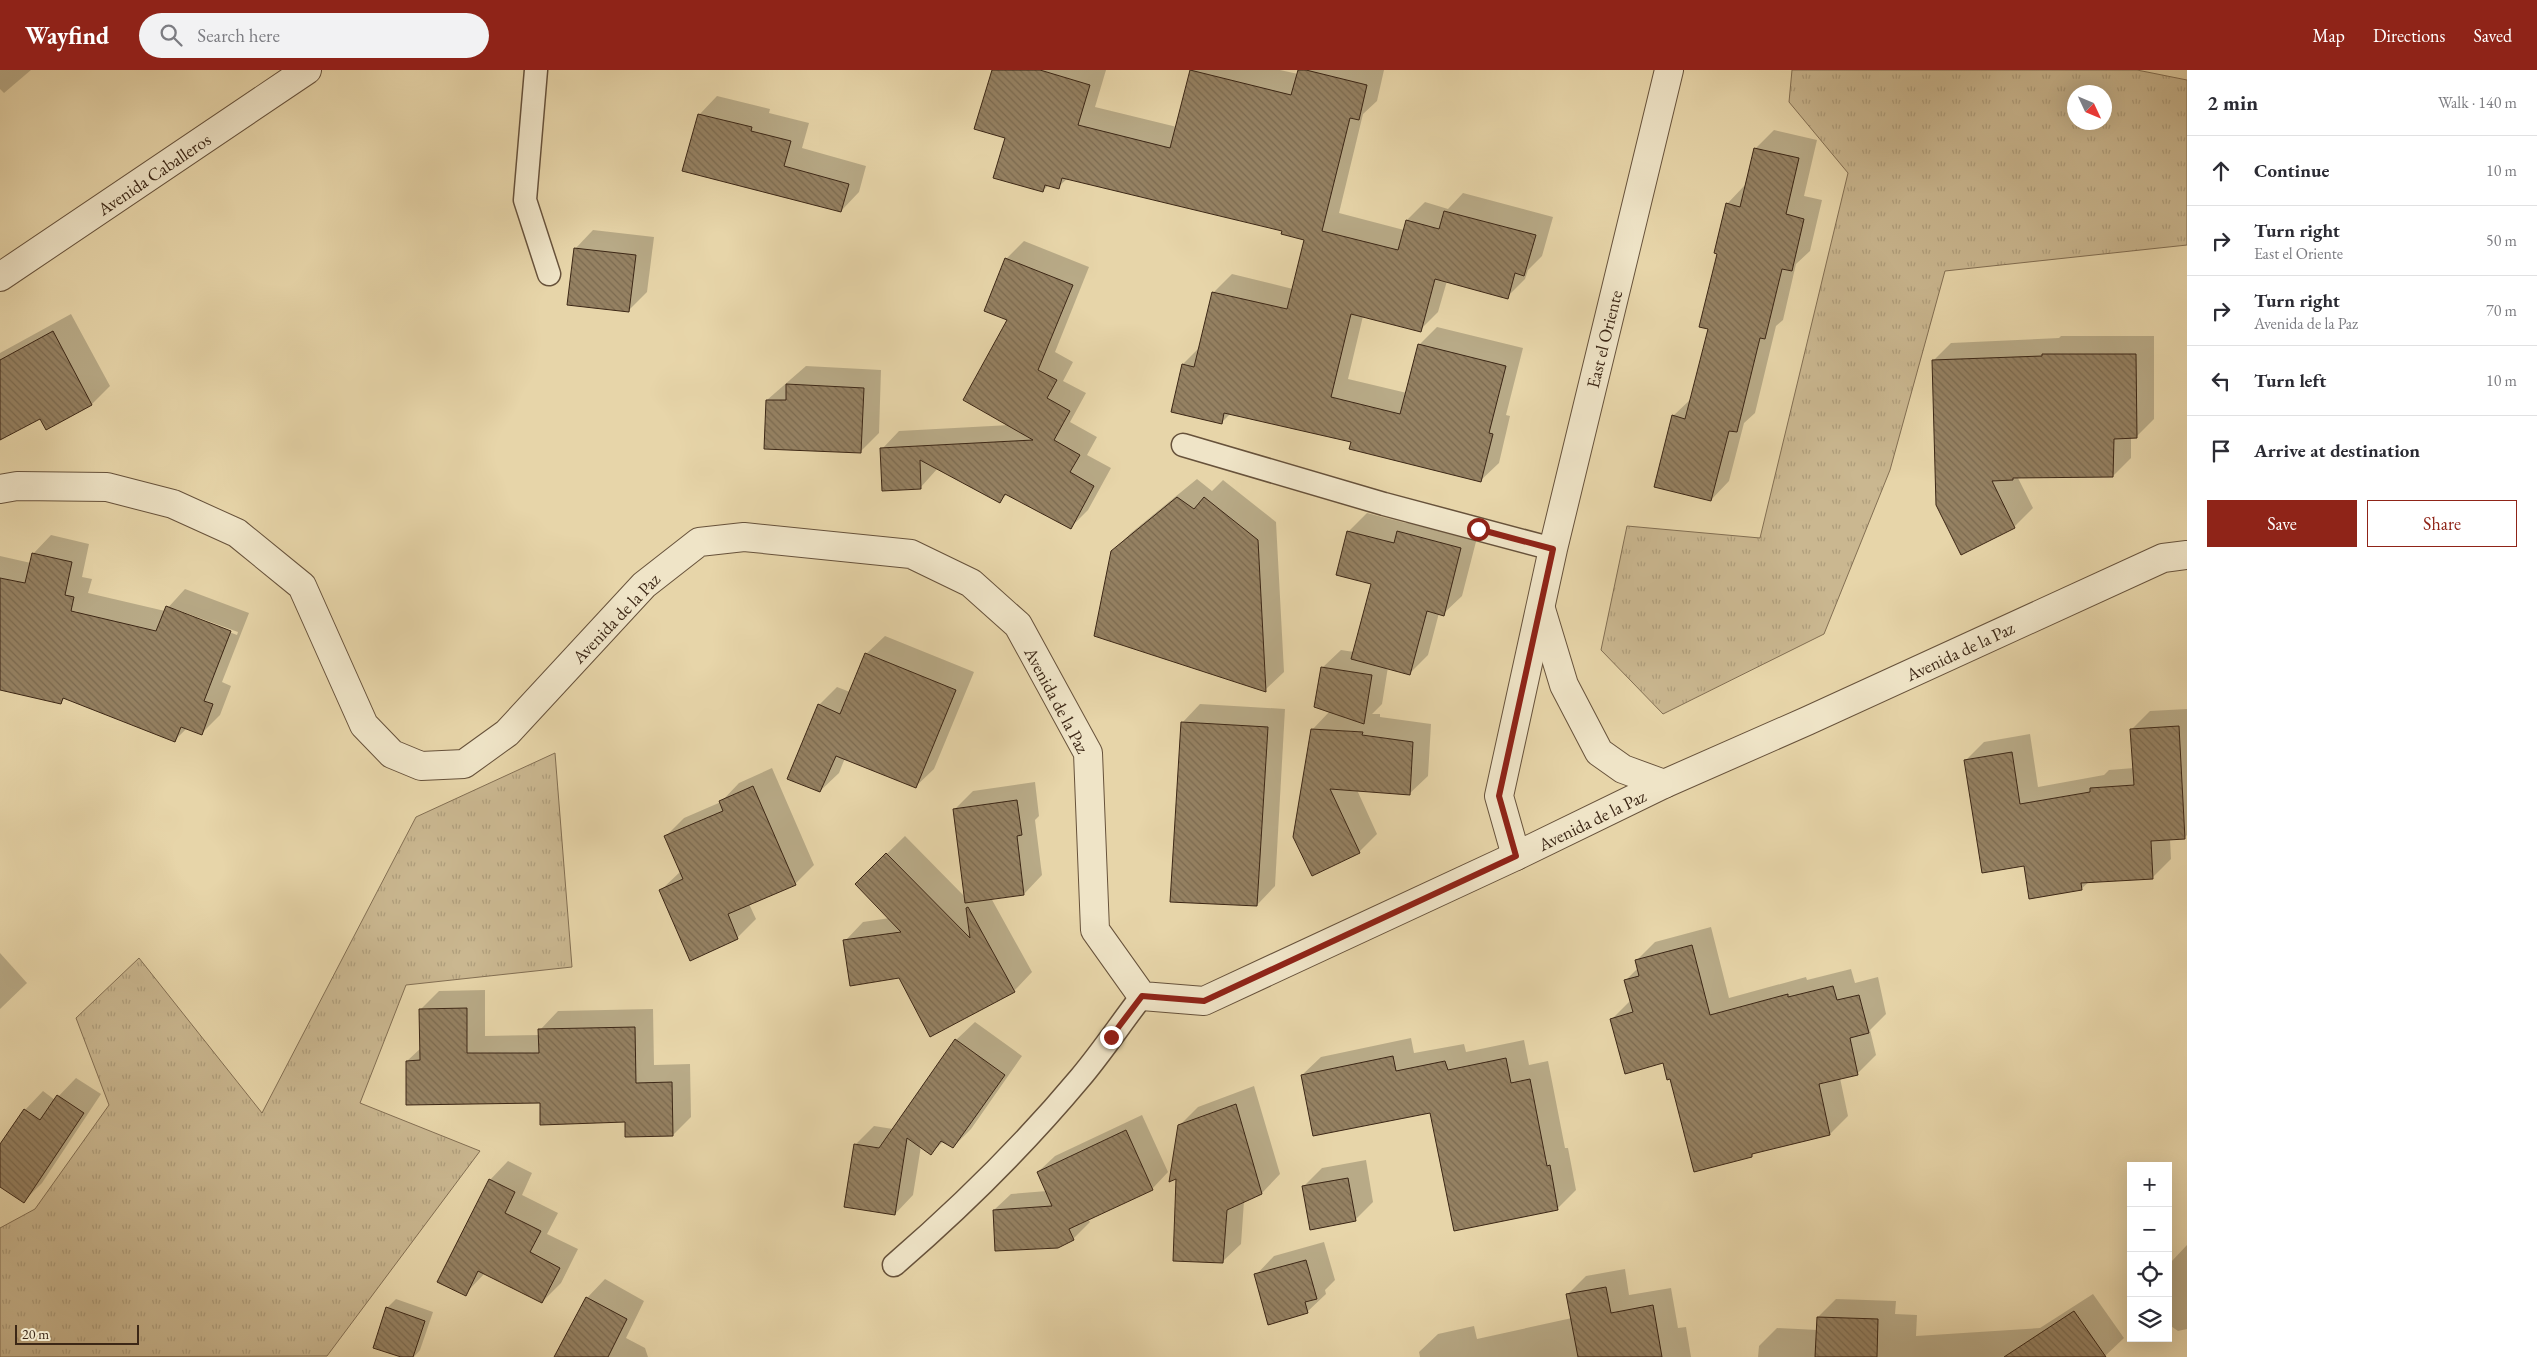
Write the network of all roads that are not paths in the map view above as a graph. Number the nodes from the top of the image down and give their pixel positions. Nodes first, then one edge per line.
1 (307, 70) edge
2 (536, 70) edge
3 (1669, 70) edge
4 (548, 274) dead end
5 (0, 278) edge
6 (1183, 445) dead end
7 (0, 489) edge
8 (1553, 549) junction
9 (2175, 556) edge
10 (1541, 607) junction
11 (1664, 784) junction
12 (1516, 856) junction
13 (1142, 996) junction
14 (894, 1265) dead end

1 - 5 street, Avenida Caballeros
2 - 4 lane
3 - 8 street, East el Oriente
6 - 8 lane
7 - 13 street, Avenida de la Paz
8 - 10 street, East el Oriente
9 - 11 street, Avenida de la Paz
10 - 11 street, East el Oriente
10 - 12 street, East el Oriente
11 - 12 street, Avenida de la Paz
12 - 13 street, Avenida de la Paz
13 - 14 lane

